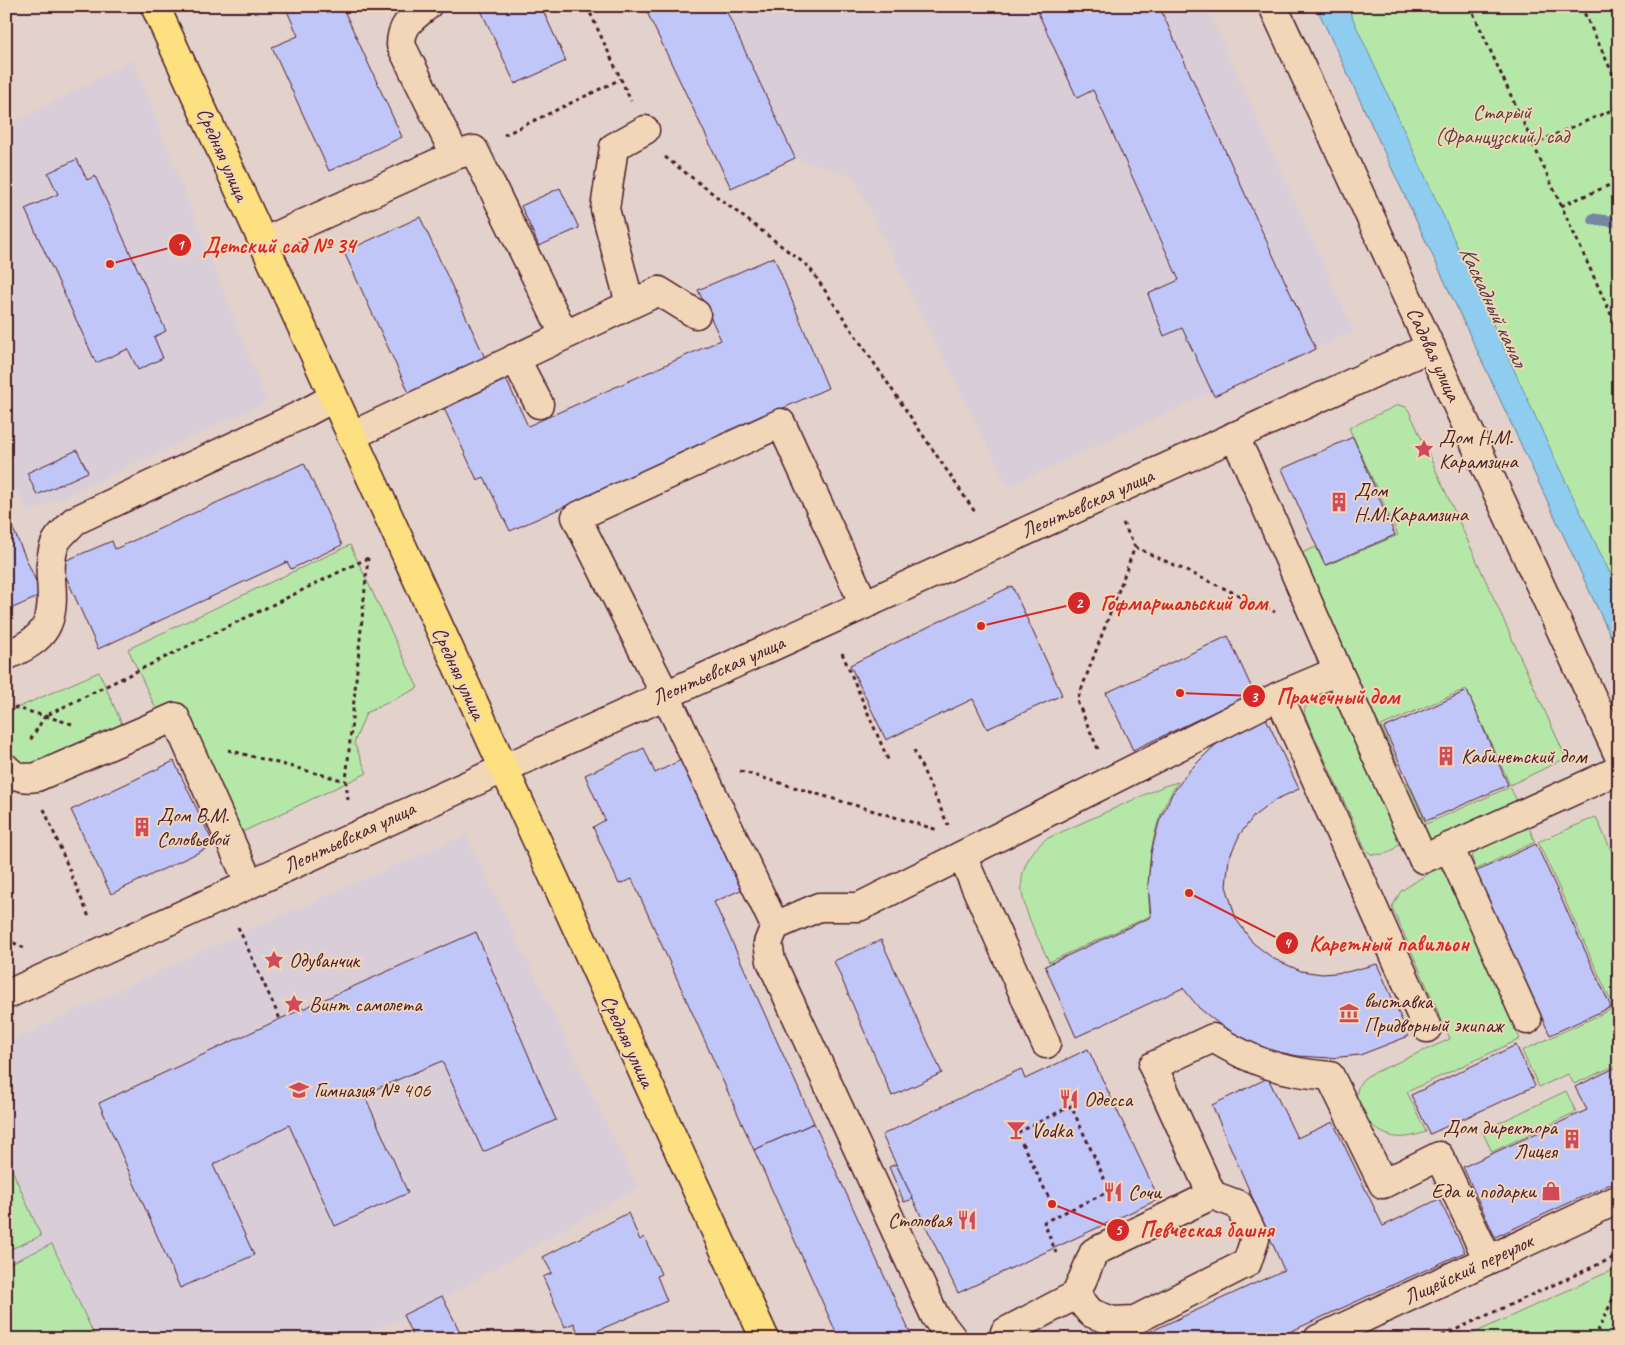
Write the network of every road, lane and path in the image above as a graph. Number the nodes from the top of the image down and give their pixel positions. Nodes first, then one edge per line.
1 (155, 6) edge
2 (426, 6) edge
3 (587, 6) edge
4 (1273, 6) edge
5 (1470, 6) edge
6 (1582, 6) edge
7 (621, 79) junction
8 (1619, 87) edge
9 (1619, 107) edge
10 (645, 130) junction
11 (1533, 144) junction
12 (465, 152) junction
13 (1619, 181) edge
14 (1561, 206) junction
15 (262, 242) junction
16 (630, 304) junction
17 (696, 314) dead end
18 (1619, 332) edge
19 (564, 334) junction
20 (1431, 347) junction
21 (515, 358) junction
22 (333, 398) junction
23 (539, 404) dead end
24 (351, 436) junction
25 (1234, 436) junction
26 (975, 512) dead end
27 (1123, 522) dead end
28 (1135, 547) junction
29 (864, 604) junction
30 (1322, 634) junction
31 (841, 650) dead end
32 (6, 656) edge
33 (1338, 671) junction
34 (665, 694) junction
35 (1279, 696) junction
36 (6, 705) edge
37 (45, 716) junction
38 (125, 739) junction
39 (184, 739) junction
40 (914, 750) dead end
41 (1619, 756) edge
42 (889, 762) dead end
43 (503, 768) junction
44 (737, 770) dead end
45 (1619, 770) edge
46 (16, 773) edge
47 (1112, 780) junction
48 (346, 781) junction
49 (348, 800) dead end
50 (957, 845) junction
51 (1449, 847) junction
52 (249, 883) junction
53 (89, 917) dead end
54 (238, 926) dead end
55 (775, 926) junction
56 (6, 939) edge
57 (24, 948) dead end
58 (6, 995) edge
59 (280, 1019) dead end
60 (1528, 1020) dead end
61 (1426, 1028) dead end
62 (1046, 1044) dead end
63 (1212, 1196) junction
64 (1619, 1199) edge
65 (1052, 1204) dead end
66 (1619, 1255) edge
67 (1488, 1260) junction
68 (1619, 1286) edge
69 (1076, 1295) junction
70 (1001, 1336) edge
71 (765, 1339) edge
72 (952, 1339) edge
73 (1318, 1339) edge
74 (1435, 1339) edge
75 (1594, 1339) edge

1 - 15 main road, Средняя улица
2 - 12 street
3 - 7 path
4 - 20 street, Садовая улица
5 - 11 path
6 - 8 path
7 - 10 path
7 - 12 path
9 - 11 path
10 - 16 street
10 - 26 path
11 - 14 path
12 - 15 street
12 - 19 street
13 - 14 path
14 - 18 path
15 - 22 main road, Средняя улица
16 - 17 street
16 - 19 street
19 - 21 street
20 - 25 street, Леонтьевская улица
20 - 41 street, Садовая улица
21 - 23 street
21 - 24 street
22 - 24 main road, Средняя улица
22 - 32 street
24 - 43 main road, Средняя улица
25 - 29 street, Леонтьевская улица
25 - 30 street
27 - 28 path
28 - 30 path
28 - 47 path
29 - 34 street, Леонтьевская улица
29 - 34 street
30 - 33 street
31 - 42 path
33 - 35 street
33 - 51 street
34 - 43 street, Леонтьевская улица
34 - 55 street
35 - 47 street
35 - 61 street
36 - 37 path
37 - 38 path
37 - 46 path
37 - 48 path
38 - 39 street
38 - 46 street
39 - 48 path
39 - 52 street
40 - 50 path
43 - 52 street, Леонтьевская улица
43 - 71 main road, Средняя улица
44 - 50 path
45 - 51 street
46 - 53 path
47 - 50 street
48 - 49 path
50 - 55 street
50 - 62 street
51 - 60 street
52 - 58 street, Леонтьевская улица
54 - 59 path
55 - 72 street
56 - 57 path
63 - 67 street
63 - 69 street
63 - 69 street
64 - 67 street, Лицейский переулок
65 - 69 path
66 - 74 path
67 - 73 street, Лицейский переулок
68 - 75 path
69 - 70 street

